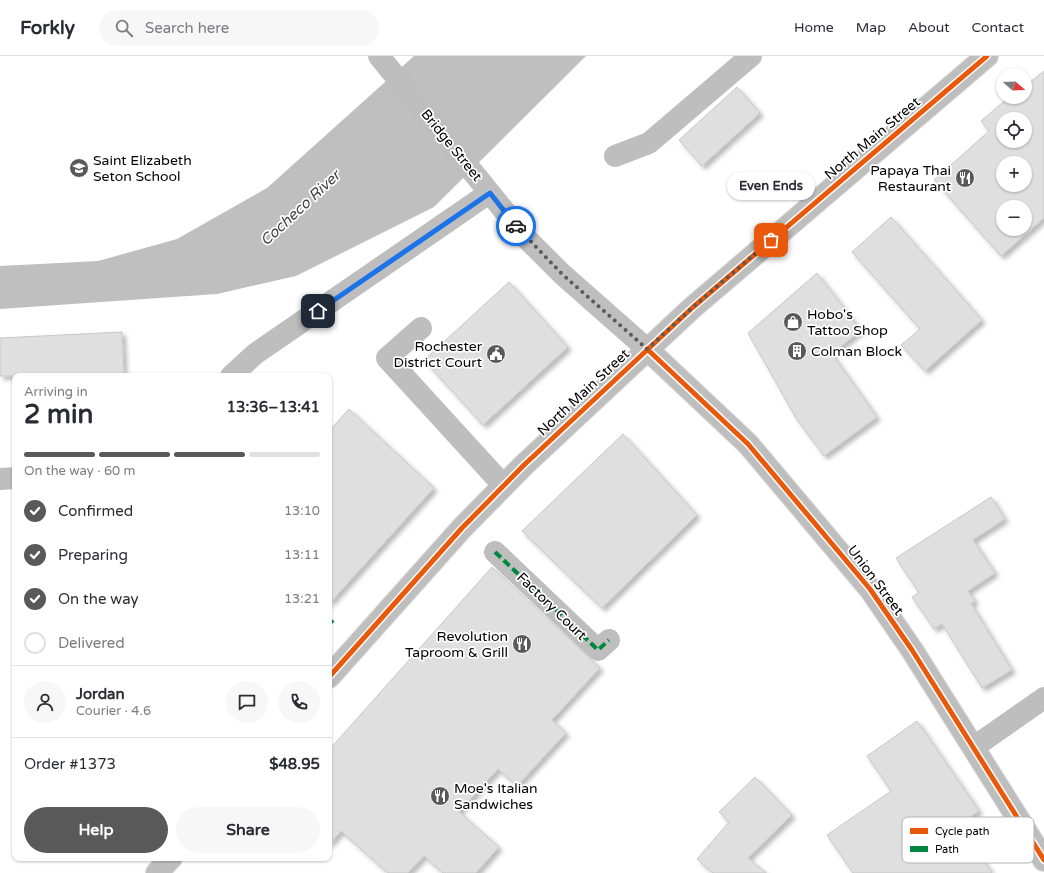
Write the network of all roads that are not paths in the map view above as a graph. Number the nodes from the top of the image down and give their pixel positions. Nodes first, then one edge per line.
1 (379, 56) edge
2 (751, 56) edge
3 (987, 56) edge
4 (615, 156) dead end
5 (485, 187) junction
6 (421, 328) dead end
7 (647, 349) junction
8 (234, 373) edge
9 (0, 478) edge
10 (12, 478) edge
11 (504, 485) junction
12 (495, 552) dead end
13 (609, 640) dead end
14 (332, 674) edge
15 (1044, 698) edge
16 (974, 747) junction
17 (1017, 817) edge
18 (1034, 844) edge
19 (1044, 860) edge
20 (168, 861) edge
21 (158, 873) edge

1 - 5 main road, Bridge Street
2 - 4 main road
3 - 7 main road, North Main Street
5 - 7 main road, Bridge Street
5 - 8 main road
6 - 11 main road
7 - 11 main road, North Main Street
7 - 16 main road, Union Street
9 - 10 main road
11 - 14 main road, North Main Street
12 - 13 main road, Factory Court
15 - 16 main road
16 - 17 main road, Union Street
18 - 19 main road, Union Street
20 - 21 main road

